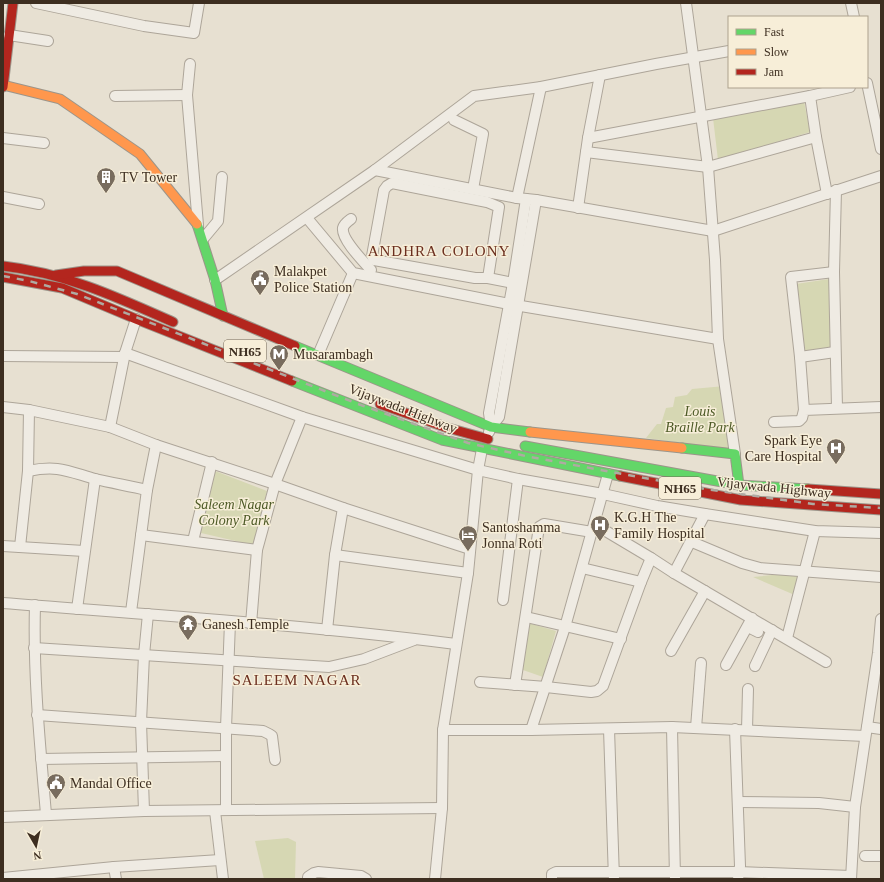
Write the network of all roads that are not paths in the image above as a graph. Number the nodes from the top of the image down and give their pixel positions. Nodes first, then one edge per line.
1 (13, 3) edge
2 (36, 3) edge
3 (199, 3) edge
4 (686, 3) edge
5 (851, 3) edge
6 (64, 6) edge
7 (854, 16) edge
8 (7, 30) edge
9 (48, 41) dead end
10 (728, 51) edge
11 (694, 57) junction
12 (190, 64) dead end
13 (600, 75) junction
14 (3, 86) edge
15 (541, 88) junction
16 (846, 88) edge
17 (868, 88) edge
18 (187, 95) junction
19 (115, 96) dead end
20 (810, 96) junction
21 (702, 117) junction
22 (454, 120) dead end
23 (816, 137) junction
24 (3, 138) edge
25 (588, 138) junction
26 (44, 143) dead end
27 (881, 147) edge
28 (586, 152) junction
29 (708, 167) junction
30 (375, 170) junction
31 (881, 176) edge
32 (222, 177) dead end
33 (473, 189) junction
34 (831, 192) junction
35 (3, 197) edge
36 (526, 199) junction
37 (39, 204) dead end
38 (578, 208) junction
39 (308, 218) junction
40 (351, 219) dead end
41 (198, 225) junction
42 (713, 231) junction
43 (203, 239) junction
44 (3, 266) edge
45 (372, 269) junction
46 (834, 272) junction
47 (353, 273) junction
48 (54, 275) junction
49 (3, 277) edge
50 (488, 278) junction
51 (215, 280) junction
52 (513, 283) junction
53 (514, 305) junction
54 (223, 316) junction
55 (136, 319) junction
56 (183, 326) dead end
57 (718, 339) junction
58 (835, 352) junction
59 (125, 355) junction
60 (3, 356) edge
61 (318, 356) junction
62 (800, 357) junction
63 (372, 401) dead end
64 (3, 407) edge
65 (881, 407) edge
66 (837, 408) junction
67 (29, 410) junction
68 (804, 410) junction
69 (302, 416) junction
70 (419, 417) junction
71 (774, 422) dead end
72 (110, 427) junction
73 (491, 427) junction
74 (415, 430) junction
75 (491, 439) joint
76 (518, 444) dead end
77 (156, 445) junction
78 (482, 449) junction
79 (735, 454) junction
80 (212, 462) junction
81 (478, 470) junction
82 (28, 471) junction
83 (608, 474) junction
84 (95, 479) junction
85 (518, 479) junction
86 (275, 484) junction
87 (739, 485) junction
88 (147, 490) junction
89 (603, 494) junction
90 (881, 494) edge
91 (343, 508) junction
92 (881, 510) edge
93 (706, 514) junction
94 (593, 528) junction
95 (815, 531) junction
96 (881, 533) edge
97 (141, 535) junction
98 (193, 541) junction
99 (692, 542) junction
100 (3, 546) edge
101 (20, 548) junction
102 (470, 549) junction
103 (257, 550) junction
104 (84, 551) junction
105 (335, 555) junction
106 (651, 558) junction
107 (582, 568) junction
108 (804, 571) junction
109 (468, 573) junction
110 (674, 573) junction
111 (881, 577) edge
112 (641, 582) junction
113 (705, 591) junction
114 (503, 600) dead end
115 (3, 603) edge
116 (35, 605) junction
117 (76, 609) junction
118 (131, 612) junction
119 (148, 614) junction
120 (526, 617) junction
121 (881, 619) edge
122 (230, 622) junction
123 (750, 622) junction
124 (251, 624) junction
125 (565, 627) junction
126 (327, 630) junction
127 (758, 632) dead end
128 (772, 637) junction
129 (787, 638) junction
130 (416, 639) junction
131 (621, 639) junction
132 (456, 644) junction
133 (34, 648) junction
134 (671, 652) dead end
135 (879, 653) edge
136 (144, 655) junction
137 (229, 660) junction
138 (826, 662) dead end
139 (701, 663) dead end
140 (726, 665) dead end
141 (754, 666) dead end
142 (480, 682) dead end
143 (514, 685) junction
144 (546, 686) junction
145 (748, 689) dead end
146 (37, 715) junction
147 (141, 722) junction
148 (672, 727) junction
149 (226, 728) junction
150 (696, 728) junction
151 (609, 729) junction
152 (735, 729) junction
153 (881, 729) edge
154 (443, 730) junction
155 (531, 730) junction
156 (747, 730) junction
157 (866, 731) junction
158 (226, 756) junction
159 (142, 758) junction
160 (41, 759) junction
161 (275, 760) dead end
162 (738, 802) junction
163 (855, 807) junction
164 (442, 808) junction
165 (226, 810) junction
166 (144, 811) junction
167 (215, 811) junction
168 (46, 814) junction
169 (3, 817) edge
170 (865, 856) dead end
171 (881, 856) edge
172 (220, 860) junction
173 (114, 867) junction
174 (94, 874) edge
175 (614, 875) edge
176 (674, 875) edge
177 (738, 875) edge
178 (851, 877) edge
179 (3, 878) edge
180 (116, 879) edge
181 (223, 879) edge
182 (308, 879) edge
183 (366, 879) edge
184 (435, 879) edge
185 (552, 879) edge

1 - 8 main road
2 - 6 street
3 - 6 street
4 - 11 street
5 - 7 street
8 - 9 street
8 - 14 main road
10 - 11 street
11 - 13 street
11 - 21 street
12 - 18 street
13 - 15 street
13 - 25 street
14 - 41 main road
15 - 30 street
15 - 36 street
16 - 20 street
17 - 27 street
18 - 19 street
18 - 41 street
20 - 21 street
20 - 23 street
21 - 25 street
21 - 29 street
22 - 33 street
23 - 29 street
23 - 34 street
24 - 26 street
25 - 28 street
28 - 29 street
28 - 38 street
29 - 42 street
30 - 33 street
30 - 39 street
31 - 34 street
32 - 43 street
33 - 36 street
34 - 42 street
34 - 46 street
35 - 37 street
36 - 38 street
36 - 52 street
36 - 53 street
38 - 42 street
39 - 47 street
39 - 51 street
40 - 45 street
41 - 43 main road
42 - 57 street
43 - 51 main road
44 - 48 main road
45 - 47 street
45 - 50 street
45 - 50 street
45 - 53 street
46 - 58 street
46 - 62 street
47 - 61 street
48 - 54 main road
48 - 56 main road
49 - 55 main road, Vijaywada Highway / NH65
50 - 52 street
51 - 54 main road
52 - 53 street
53 - 57 street
53 - 73 street
54 - 61 main road
55 - 59 street
55 - 74 main road, Vijaywada Highway / NH65
57 - 79 street
58 - 62 street
58 - 66 street
59 - 60 street
59 - 69 street
59 - 72 street
61 - 73 main road
62 - 68 street
63 - 70 main road, Vijaywada Highway
64 - 67 street
65 - 66 street
66 - 68 street
67 - 72 street
67 - 82 street
68 - 71 street
69 - 81 street
69 - 86 street
70 - 74 main road
70 - 75 main road, Vijaywada Highway
72 - 77 street
73 - 75 street
73 - 79 main road
74 - 78 main road, Vijaywada Highway / NH65
76 - 87 main road, Vijaywada Highway / NH65
77 - 80 street
77 - 88 street
78 - 81 street
78 - 83 main road, Vijaywada Highway / NH65
79 - 87 main road
80 - 86 street
80 - 98 street
81 - 85 street
81 - 102 street
82 - 84 street
82 - 101 street
83 - 89 street
83 - 92 main road, Vijaywada Highway / NH65
84 - 88 street
84 - 104 street
85 - 89 street
85 - 114 street
86 - 91 street
86 - 103 street
87 - 90 main road, Vijaywada Highway / NH65
88 - 97 street
89 - 93 street
89 - 94 street
91 - 102 street
91 - 105 street
93 - 95 street
93 - 99 street
94 - 106 street
94 - 107 street
94 - 120 street
95 - 96 street
95 - 108 street
97 - 98 street
97 - 118 street
98 - 103 street
99 - 108 street
99 - 110 street
100 - 101 street
101 - 104 street
102 - 109 street
103 - 124 street
104 - 117 street
105 - 109 street
105 - 126 street
106 - 110 street
106 - 112 street
107 - 112 street
107 - 125 street
108 - 111 street
108 - 129 street
109 - 132 street
110 - 113 street
112 - 131 street
113 - 123 street
113 - 134 street
115 - 116 street
116 - 117 street
116 - 133 street
117 - 118 street
118 - 119 street
119 - 122 street
119 - 136 street
120 - 125 street
120 - 143 street
121 - 135 street
122 - 124 street
122 - 137 street
123 - 127 street
123 - 128 street
123 - 140 street
124 - 126 street
125 - 131 street
125 - 144 street
126 - 130 street
128 - 129 street
128 - 141 street
129 - 138 street
130 - 132 street
130 - 137 street
131 - 144 street
132 - 154 street
133 - 136 street
133 - 146 street
135 - 157 street
136 - 137 street
136 - 147 street
137 - 149 street
139 - 150 street
142 - 143 street
143 - 144 street
144 - 155 street
145 - 156 street
146 - 147 street
146 - 160 street
147 - 149 street
147 - 159 street
148 - 150 street
148 - 151 street
148 - 176 street
149 - 158 street
149 - 161 street
150 - 152 street
151 - 155 street
151 - 175 street
152 - 156 street
152 - 162 street
153 - 157 street
154 - 155 street
154 - 164 street
156 - 157 street
157 - 163 street
158 - 159 street
158 - 165 street
159 - 160 street
159 - 166 street
160 - 168 street
162 - 163 street
162 - 177 street
163 - 178 street
164 - 165 street
164 - 184 street
165 - 167 street
166 - 167 street
166 - 168 street
167 - 172 street
168 - 169 street
170 - 171 street
172 - 173 street
172 - 181 street
173 - 174 street
173 - 180 street
174 - 179 street
175 - 176 street
175 - 185 street
176 - 177 street
177 - 178 street
182 - 183 street

